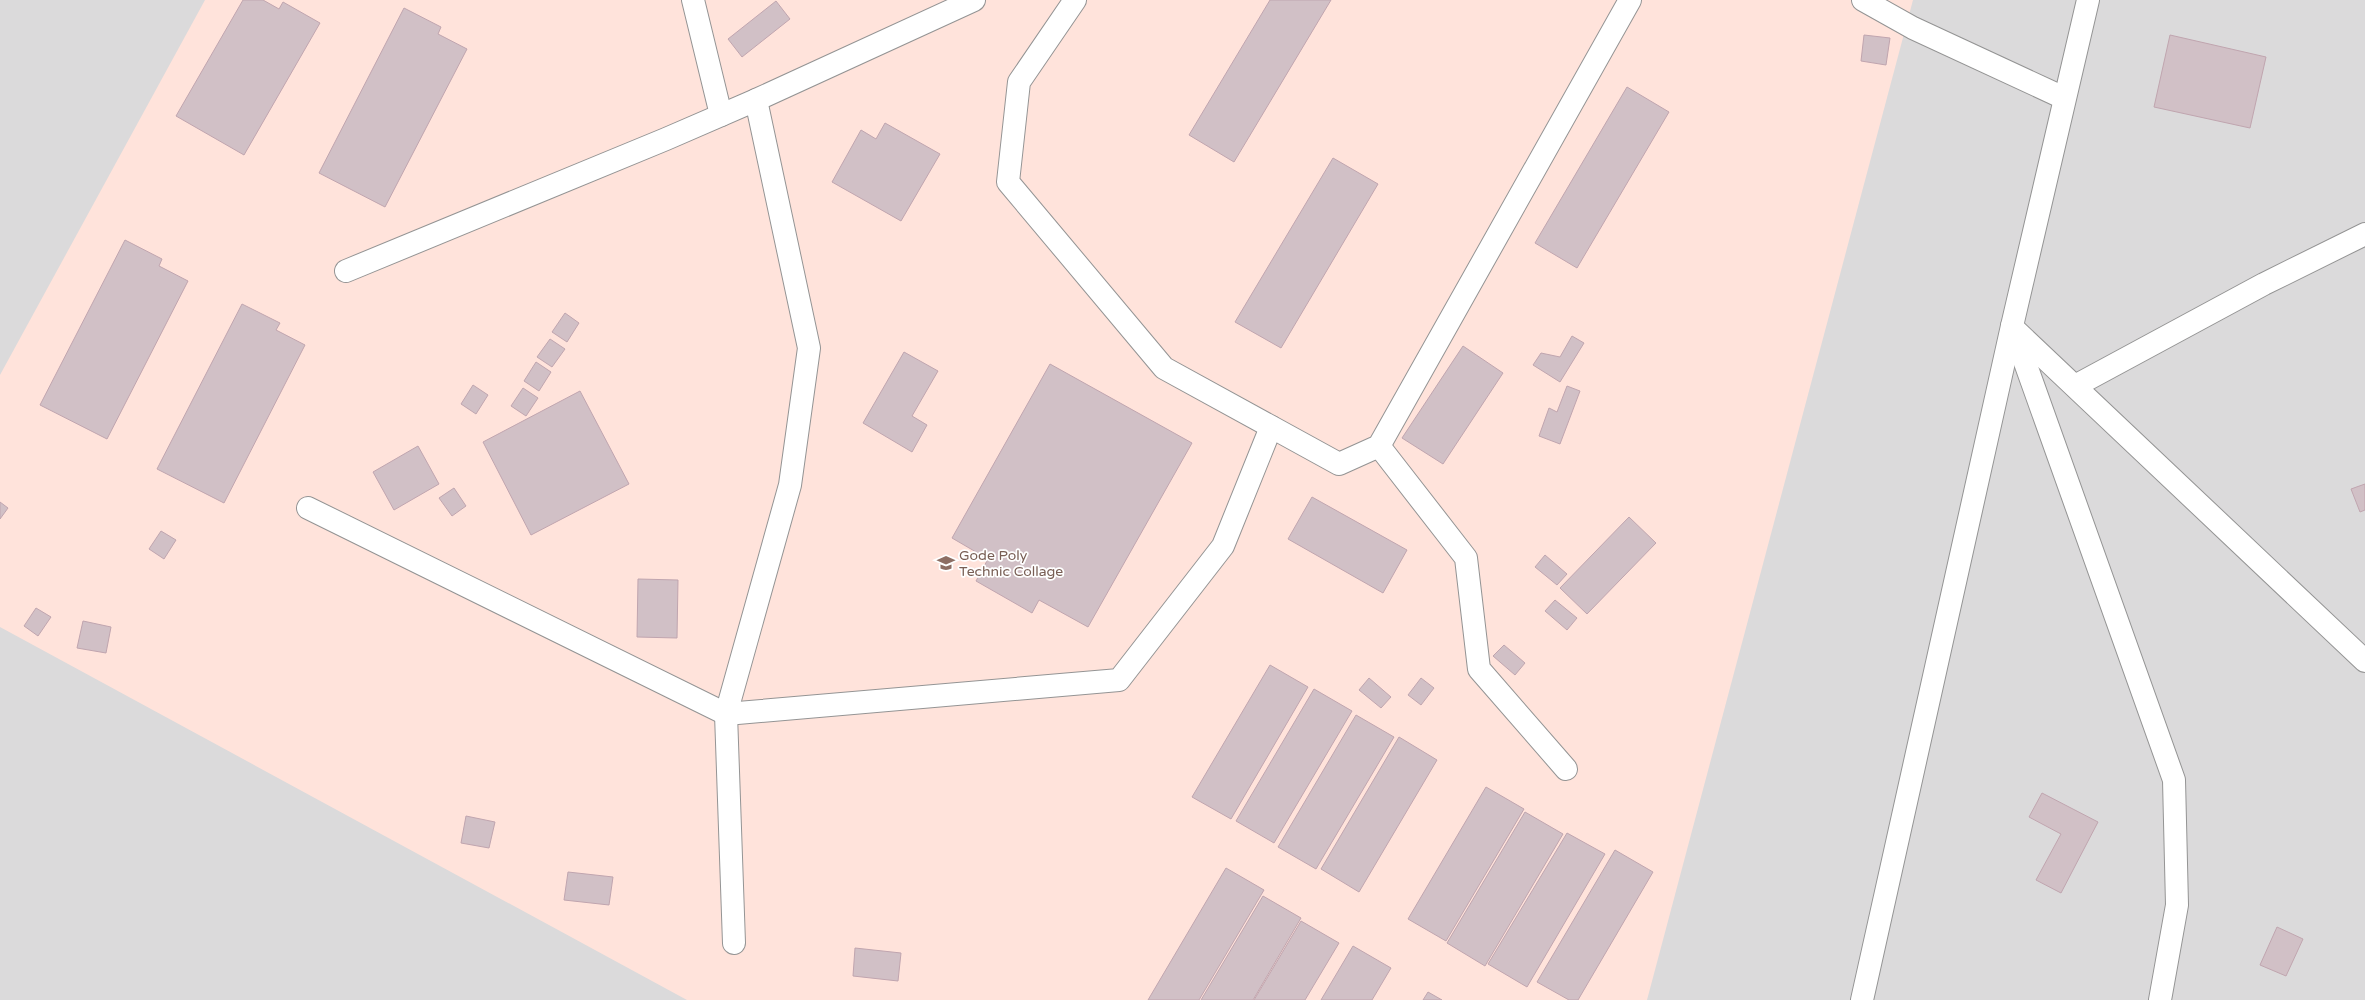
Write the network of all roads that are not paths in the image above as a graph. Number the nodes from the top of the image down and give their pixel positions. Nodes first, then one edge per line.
1 (693, 0) edge
2 (974, 0) edge
3 (1075, 0) edge
4 (1630, 0) edge
5 (1863, 0) edge
6 (2088, 0) edge
7 (2064, 98) junction
8 (756, 100) junction
9 (721, 115) junction
10 (2365, 234) edge
11 (346, 271) dead end
12 (2012, 326) junction
13 (2075, 386) junction
14 (1271, 427) junction
15 (1379, 446) junction
16 (308, 508) dead end
17 (2365, 661) edge
18 (726, 714) junction
19 (1566, 769) dead end
20 (734, 943) dead end
21 (1862, 1000) edge
22 (2160, 1000) edge

1 - 9 street
2 - 8 street
3 - 14 street
4 - 15 street
5 - 7 street
6 - 7 street
7 - 12 street
8 - 9 street
8 - 18 street
9 - 11 street
10 - 13 street
12 - 13 street
12 - 21 street
12 - 22 street
13 - 17 street
14 - 15 street
14 - 18 street
15 - 19 street
16 - 18 street
18 - 20 street

